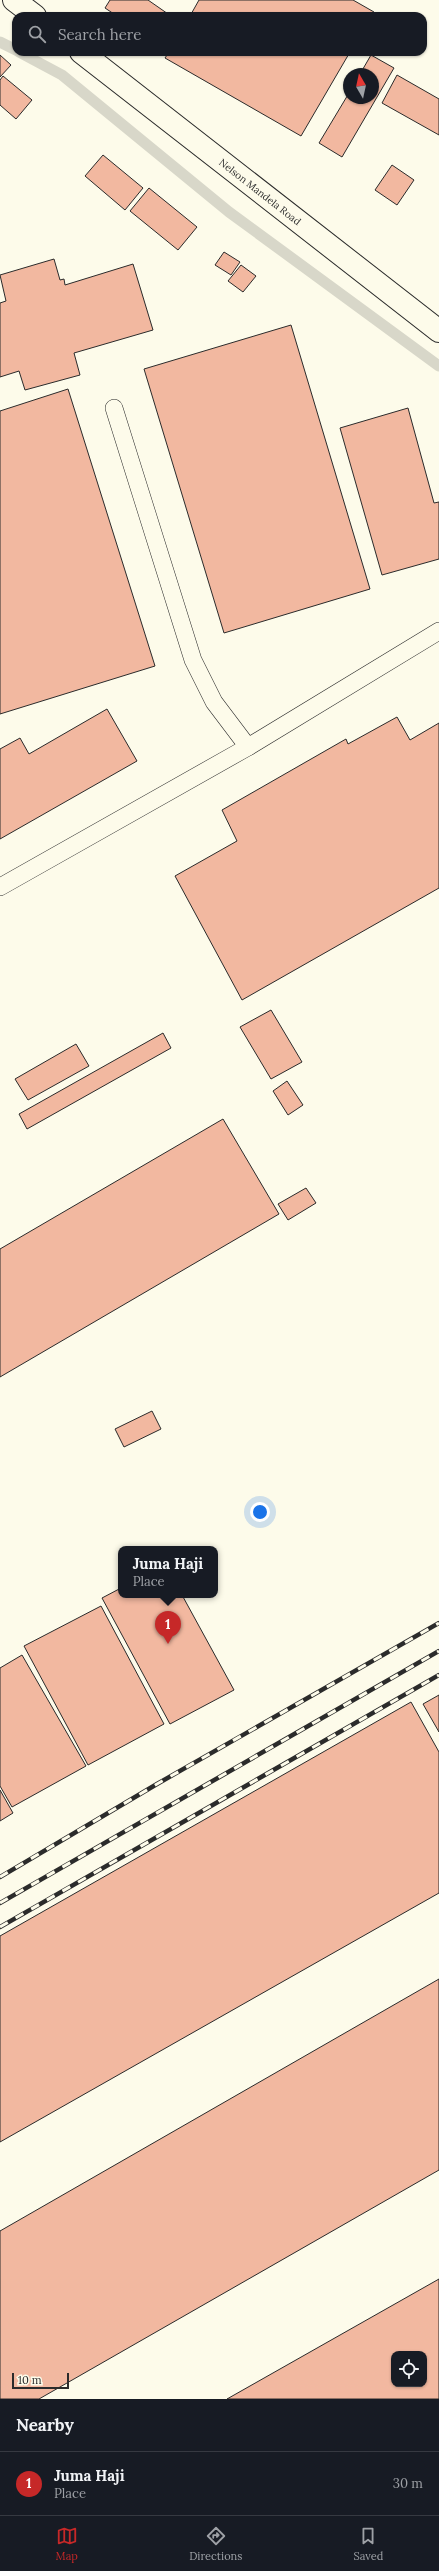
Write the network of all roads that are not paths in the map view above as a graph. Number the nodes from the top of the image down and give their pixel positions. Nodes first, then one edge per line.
1 (14, 0) edge
2 (30, 12) edge
3 (86, 56) edge
4 (439, 331) edge
5 (114, 408) dead end
6 (439, 631) edge
7 (248, 747) junction
8 (0, 887) edge

1 - 2 main road
3 - 4 main road, Nelson Mandela Road
5 - 7 lane
6 - 7 lane
7 - 8 lane

